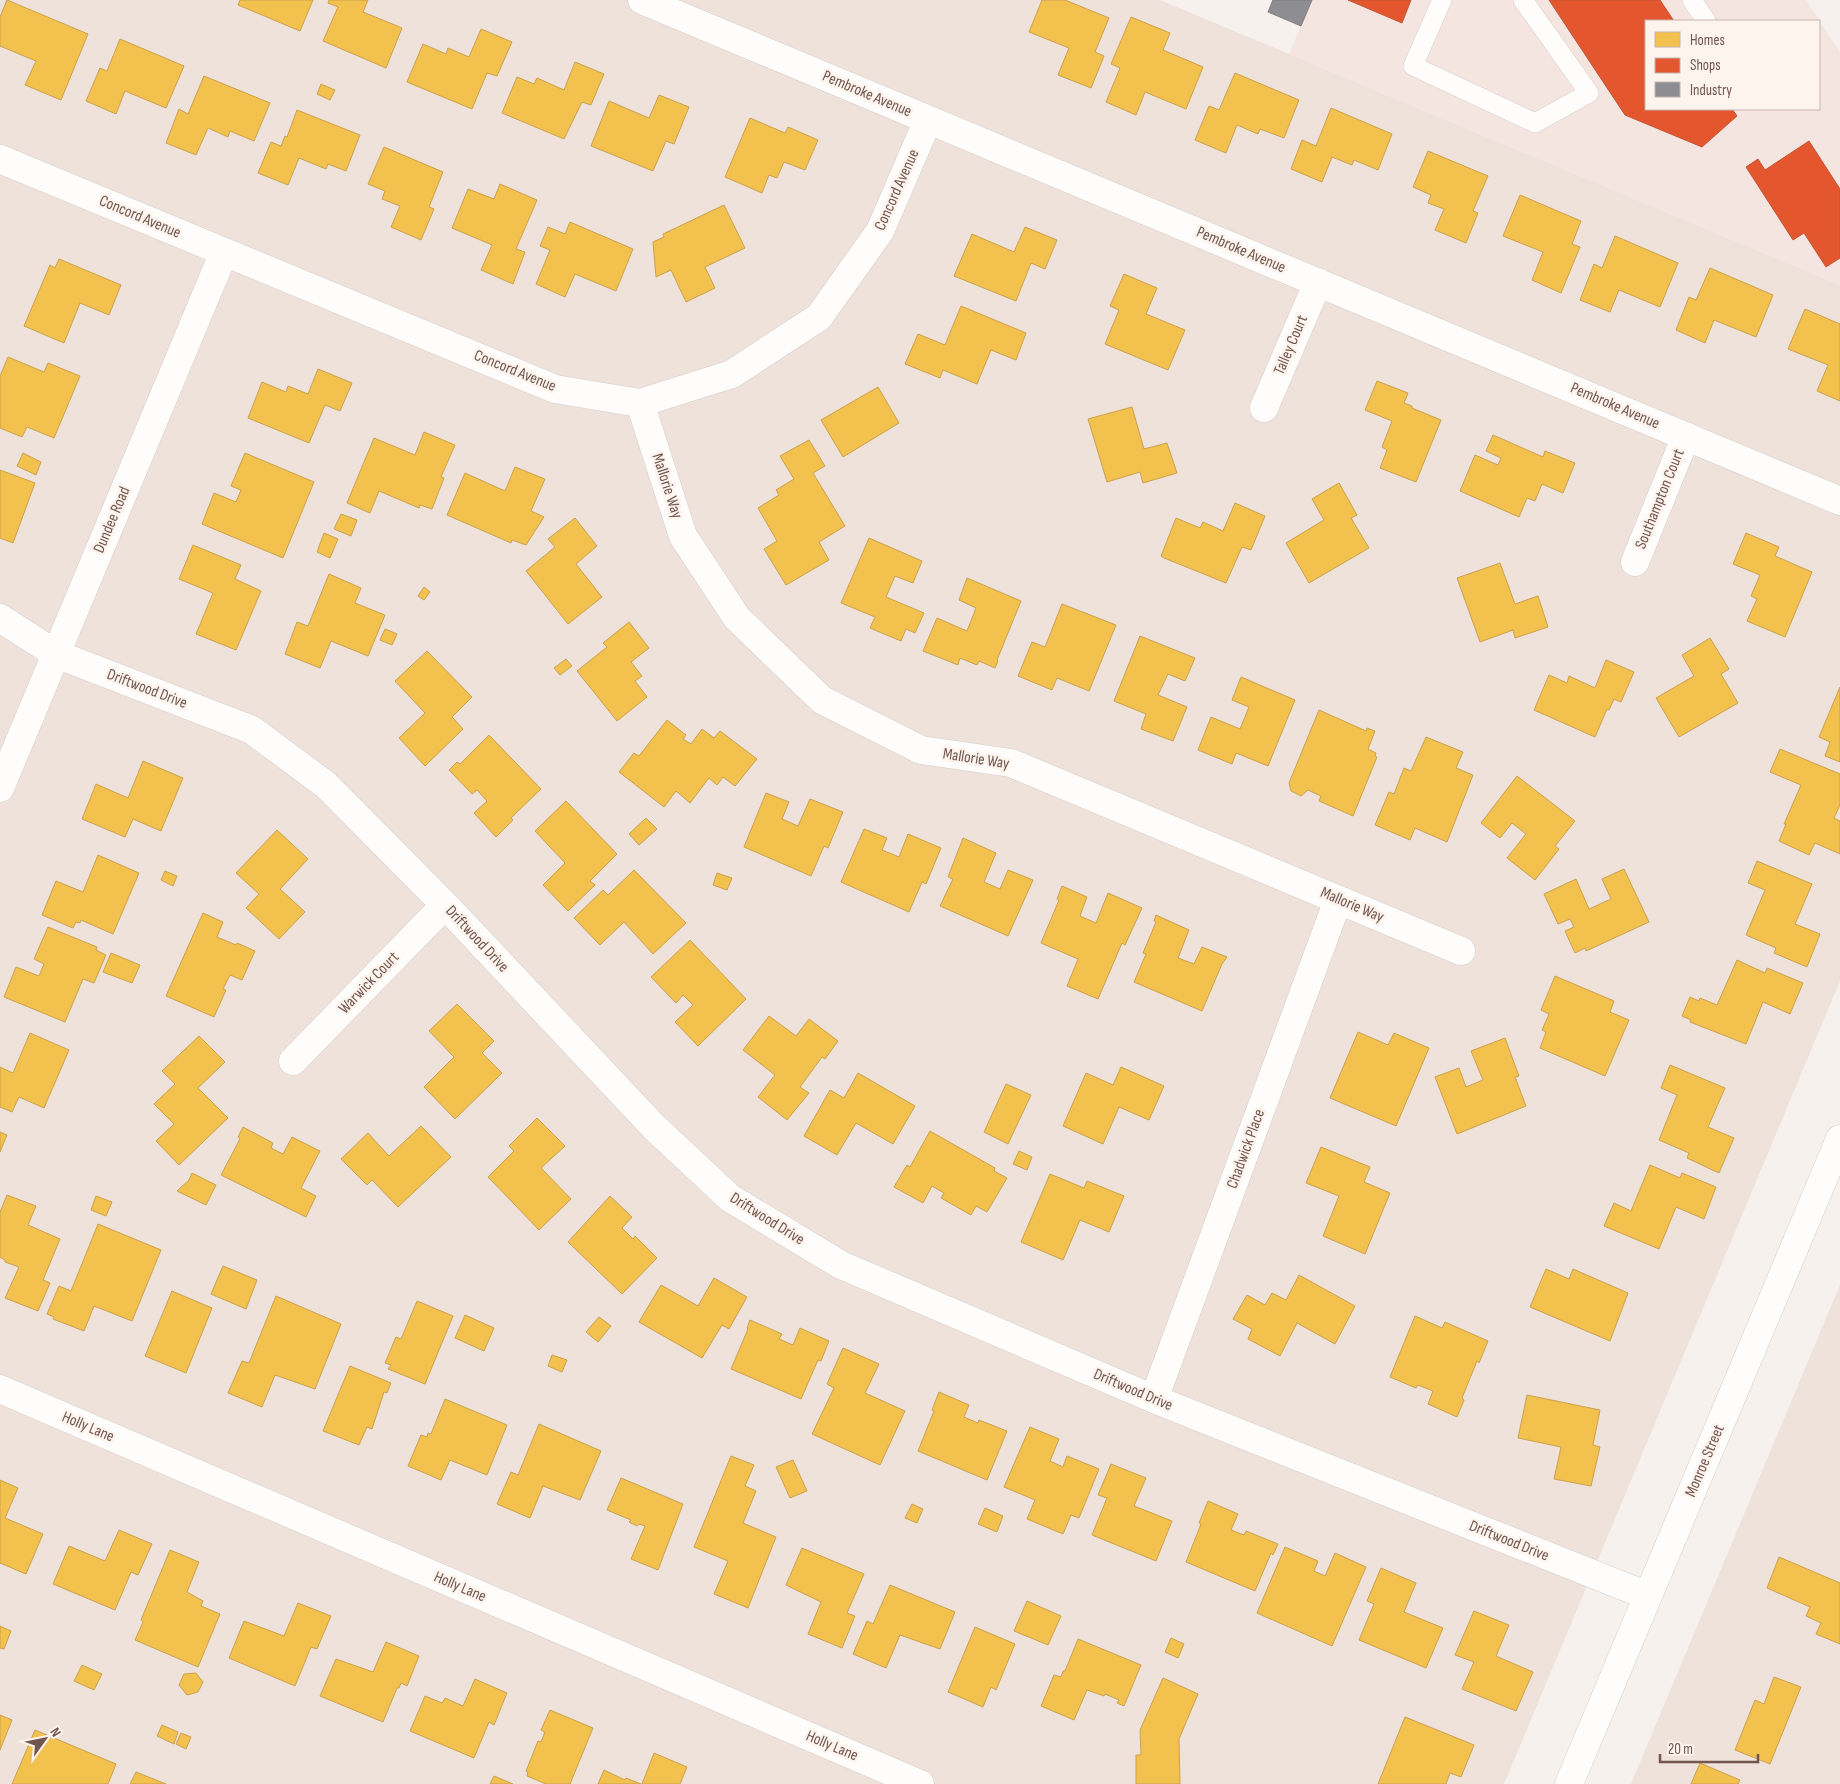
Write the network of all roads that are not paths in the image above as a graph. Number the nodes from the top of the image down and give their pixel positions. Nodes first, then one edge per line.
1 (642, 0) edge
2 (1442, 0) edge
3 (1523, 0) edge
4 (1692, 0) edge
5 (1705, 20) edge
6 (928, 120) junction
7 (0, 158) edge
8 (224, 252) junction
9 (1318, 282) junction
10 (640, 403) junction
11 (1264, 408) dead end
12 (1686, 436) junction
13 (1840, 500) edge
14 (1635, 562) dead end
15 (0, 618) edge
16 (56, 654) junction
17 (0, 788) edge
18 (1338, 900) junction
19 (445, 905) junction
20 (1461, 951) dead end
21 (293, 1062) dead end
22 (1840, 1139) edge
23 (0, 1389) edge
24 (1154, 1399) junction
25 (1648, 1596) junction
26 (920, 1784) edge
27 (1569, 1784) edge

1 - 6 street, Pembroke Avenue
2 - 3 lane
4 - 5 lane
6 - 9 street, Pembroke Avenue
6 - 10 street, Concord Avenue
7 - 8 street, Concord Avenue
8 - 10 street, Concord Avenue
8 - 16 street, Dundee Road
9 - 11 street, Talley Court
9 - 12 street, Pembroke Avenue
10 - 18 street, Mallorie Way
12 - 13 street, Pembroke Avenue
12 - 14 street, Southampton Court
15 - 16 street, Driftwood Drive
16 - 17 street, Dundee Road
16 - 19 street, Driftwood Drive
18 - 20 street, Mallorie Way
18 - 24 street, Chadwick Place
19 - 21 street, Warwick Court
19 - 24 street, Driftwood Drive
22 - 25 street, Monroe Street
23 - 26 street, Holly Lane
24 - 25 street, Driftwood Drive
25 - 27 street, Monroe Street

